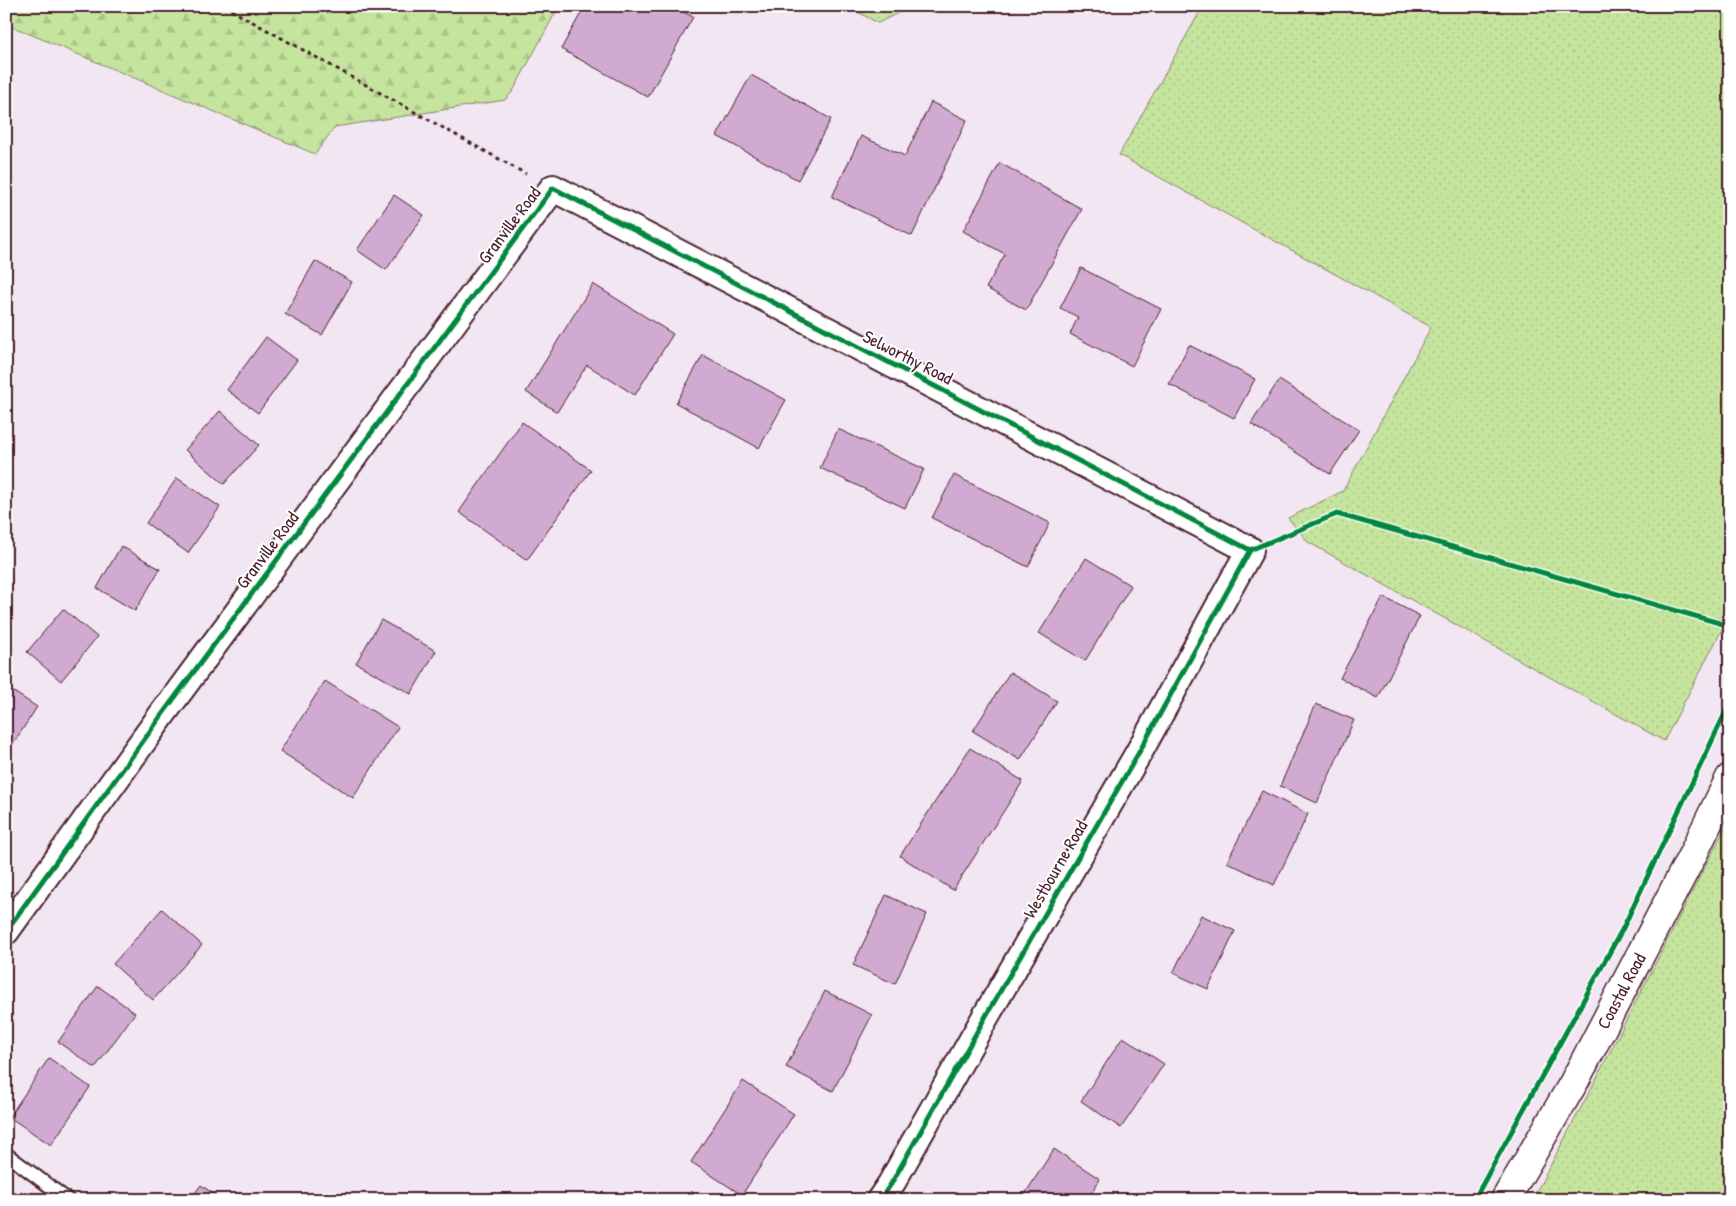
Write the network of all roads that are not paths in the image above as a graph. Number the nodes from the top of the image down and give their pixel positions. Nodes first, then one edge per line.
1 (553, 188) joint
2 (1250, 550) joint
3 (1730, 778) edge
4 (6, 931) edge
5 (6, 1154) edge
6 (68, 1200) edge
7 (880, 1200) edge
8 (1504, 1200) edge

1 - 2 street, Selworthy Road
1 - 4 street, Granville Road
2 - 7 street, Westbourne Road
3 - 8 street, Coastal Road
5 - 6 lane

